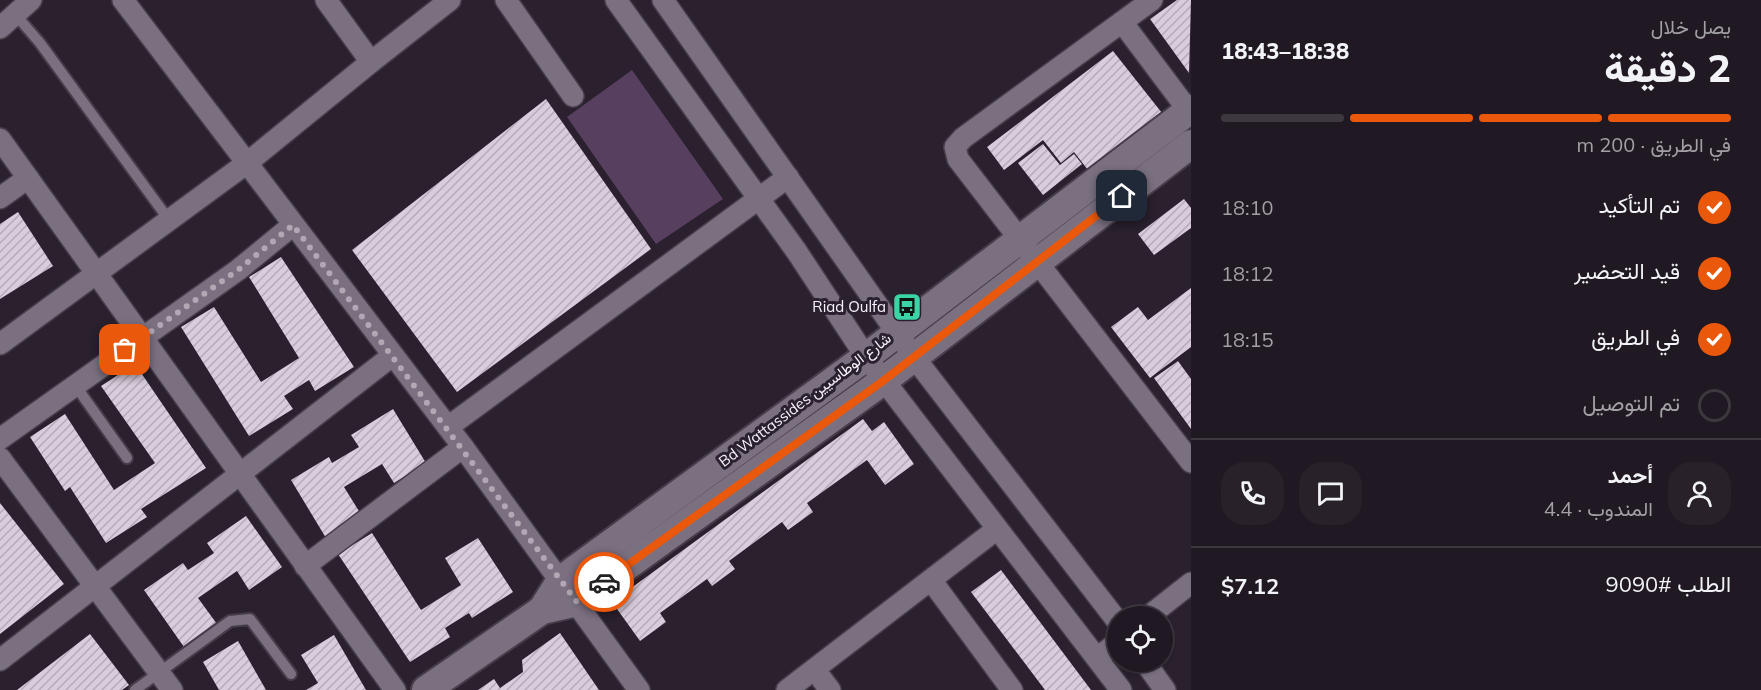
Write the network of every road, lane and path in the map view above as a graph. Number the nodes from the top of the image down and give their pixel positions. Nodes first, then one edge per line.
1 (123, 0) edge
2 (326, 0) edge
3 (450, 0) edge
4 (506, 0) edge
5 (616, 0) edge
6 (663, 0) edge
7 (1152, 0) edge
8 (16, 14) edge
9 (1122, 22) junction
10 (371, 62) junction
11 (573, 96) dead end
12 (1190, 111) edge
13 (0, 139) edge
14 (1191, 144) edge
15 (247, 163) junction
16 (788, 177) junction
17 (28, 178) junction
18 (0, 198) edge
19 (759, 200) junction
20 (169, 220) junction
21 (293, 225) junction
22 (1028, 252) junction
23 (96, 273) junction
24 (897, 331) junction
25 (142, 338) junction
26 (0, 344) edge
27 (392, 356) junction
28 (866, 357) junction
29 (914, 357) junction
30 (883, 381) junction
31 (75, 386) junction
32 (448, 427) junction
33 (0, 439) edge
34 (463, 447) junction
35 (0, 458) edge
36 (127, 458) dead end
37 (1191, 462) edge
38 (239, 475) junction
39 (998, 529) junction
40 (305, 566) junction
41 (931, 580) junction
42 (1191, 583) edge
43 (96, 586) junction
44 (569, 591) junction
45 (1162, 606) edge
46 (1107, 608) edge
47 (1107, 650) edge
48 (1097, 658) junction
49 (0, 660) edge
50 (814, 669) junction
51 (159, 672) junction
52 (1153, 672) edge
53 (291, 674) dead end
54 (135, 690) edge
55 (172, 690) edge
56 (395, 690) edge
57 (426, 690) edge
58 (639, 690) edge
59 (787, 690) edge
60 (830, 690) edge
61 (1012, 690) edge
62 (1121, 690) edge
63 (1165, 690) edge

1 - 15 street
2 - 10 street
3 - 10 street
4 - 11 street
5 - 19 street
6 - 16 street
7 - 9 street
8 - 20 lane
9 - 12 street
9 - 22 street
10 - 15 street
12 - 22 street, Bd Wattassides شارع الوطاسيين
13 - 17 street
14 - 22 street, Bd Wattassides شارع الوطاسيين
15 - 20 street
15 - 21 street
16 - 19 street
16 - 24 street
17 - 18 street
17 - 23 street
19 - 28 street
19 - 32 street
20 - 23 street
21 - 25 street
21 - 27 street
22 - 24 street, Bd Wattassides شارع الوطاسيين
22 - 29 street, Bd Wattassides شارع الوطاسيين
22 - 37 street
23 - 25 street
23 - 26 street
24 - 28 street, Bd Wattassides شارع الوطاسيين
24 - 29 street
25 - 31 street
25 - 38 street
27 - 32 street
27 - 38 street
28 - 30 street
28 - 44 street, Bd Wattassides شارع الوطاسيين
29 - 30 street, Bd Wattassides شارع الوطاسيين
29 - 46 street
30 - 39 street
30 - 44 street, Bd Wattassides شارع الوطاسيين
31 - 33 street
31 - 36 lane
32 - 34 street
34 - 40 street
34 - 44 street
35 - 43 street
38 - 40 street
38 - 43 street
39 - 41 street
39 - 48 street
40 - 56 street
41 - 50 street
41 - 61 street
42 - 45 street
43 - 49 street
43 - 51 street
44 - 57 street, Bd Wattassides شارع الوطاسيين
44 - 58 street
47 - 48 street
48 - 62 street
50 - 59 street
50 - 60 street
51 - 53 lane
51 - 54 lane
51 - 55 street
52 - 63 street

